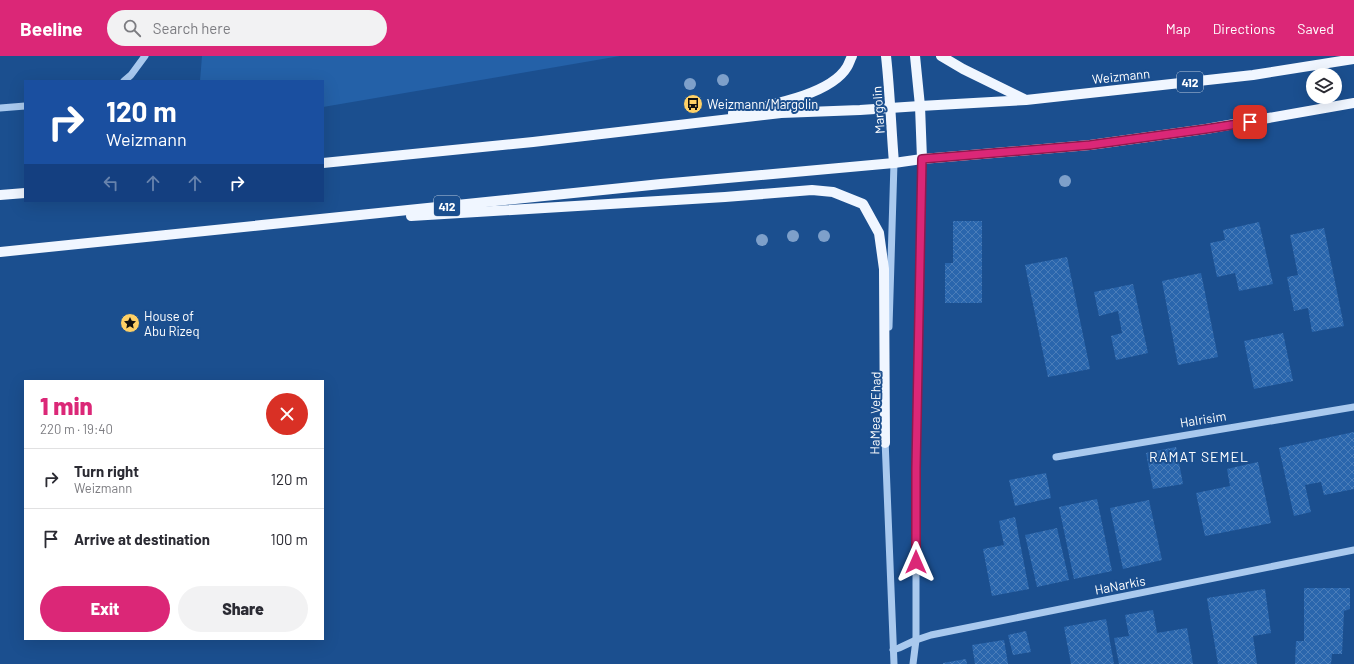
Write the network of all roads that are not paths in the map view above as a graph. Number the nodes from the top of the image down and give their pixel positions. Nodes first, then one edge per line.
1 (145, 56) edge
2 (852, 56) edge
3 (886, 56) edge
4 (915, 56) edge
5 (941, 56) edge
6 (1354, 59) edge
7 (125, 80) edge
8 (1026, 100) junction
9 (1354, 103) edge
10 (24, 106) edge
11 (920, 106) junction
12 (0, 108) edge
13 (890, 108) junction
14 (675, 125) junction
15 (922, 159) junction
16 (324, 163) edge
17 (894, 163) junction
18 (24, 193) edge
19 (0, 195) edge
20 (251, 226) junction
21 (0, 252) edge
22 (1354, 407) edge
23 (885, 443) junction
24 (1056, 457) dead end
25 (1354, 550) edge
26 (916, 640) junction
27 (893, 650) junction
28 (894, 664) edge
29 (912, 664) edge

1 - 7 street
2 - 14 main road
3 - 13 main road, Margolin
4 - 11 main road
5 - 8 main road
6 - 8 main road, Weizmann / 412
8 - 11 main road, Weizmann / 412
9 - 15 main road, 412
10 - 12 street
11 - 13 main road, Weizmann / 412
11 - 15 main road
13 - 14 main road, 412
13 - 17 main road, Margolin
14 - 16 main road, 412
15 - 17 main road, 412
15 - 26 street
17 - 20 main road, 412
17 - 23 street, HaMea VeEhad
18 - 19 main road
20 - 21 main road, 412
20 - 23 main road
22 - 24 street, HaIrisim
23 - 27 street, HaMea VeEhad
25 - 26 street, HaNarkis
26 - 27 street, HaNarkis
26 - 29 street
27 - 28 street, HaMea VeEhad

